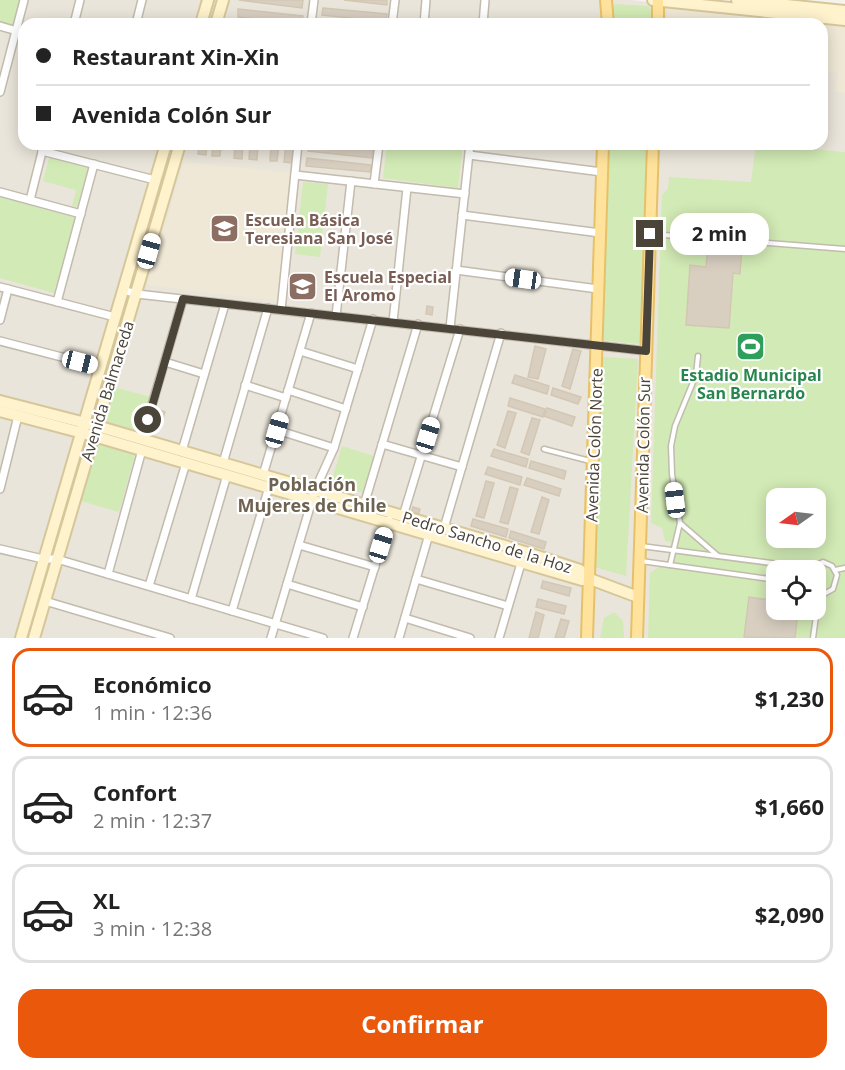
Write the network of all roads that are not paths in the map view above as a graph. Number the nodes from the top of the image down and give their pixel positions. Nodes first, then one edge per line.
1 (24, 0) edge
2 (80, 0) edge
3 (142, 0) edge
4 (208, 0) edge
5 (223, 0) edge
6 (314, 0) edge
7 (395, 0) edge
8 (426, 0) edge
9 (485, 0) edge
10 (606, 0) edge
11 (652, 0) edge
12 (658, 0) edge
13 (737, 0) edge
14 (757, 1) edge
15 (803, 3) edge
16 (845, 11) edge
17 (22, 18) edge
18 (76, 18) edge
19 (138, 18) edge
20 (203, 18) edge
21 (218, 18) edge
22 (312, 18) edge
23 (393, 18) edge
24 (424, 18) edge
25 (484, 18) edge
26 (608, 18) edge
27 (658, 18) edge
28 (826, 18) edge
29 (828, 18) edge
30 (845, 20) edge
31 (0, 26) edge
32 (18, 31) edge
33 (18, 38) edge
34 (1, 87) edge
35 (42, 150) edge
36 (52, 150) edge
37 (164, 150) edge
38 (178, 150) edge
39 (297, 150) edge
40 (378, 150) edge
41 (469, 150) edge
42 (603, 150) edge
43 (653, 150) edge
44 (469, 155) junction
45 (94, 164) junction
46 (602, 172) junction
47 (295, 175) junction
48 (155, 180) junction
49 (351, 181) junction
50 (374, 184) junction
51 (407, 188) junction
52 (0, 192) edge
53 (465, 194) junction
54 (30, 200) junction
55 (81, 214) junction
56 (462, 215) junction
57 (600, 233) junction
58 (650, 234) junction
59 (845, 249) edge
60 (456, 270) junction
61 (4, 288) edge
62 (123, 290) junction
63 (598, 290) junction
64 (137, 294) junction
65 (183, 299) junction
66 (57, 302) junction
67 (225, 304) junction
68 (268, 308) junction
69 (281, 310) junction
70 (311, 313) junction
71 (336, 315) junction
72 (115, 317) junction
73 (0, 320) edge
74 (373, 320) junction
75 (393, 321) junction
76 (418, 324) junction
77 (450, 328) junction
78 (460, 329) junction
79 (501, 333) junction
80 (0, 341) edge
81 (597, 346) junction
82 (300, 351) junction
83 (646, 351) junction
84 (698, 356) dead end
85 (165, 362) junction
86 (100, 366) junction
87 (358, 369) junction
88 (204, 374) junction
89 (245, 386) junction
90 (287, 394) junction
91 (0, 401) edge
92 (346, 409) junction
93 (0, 411) edge
94 (18, 416) junction
95 (82, 427) junction
96 (277, 430) junction
97 (95, 431) junction
98 (382, 444) junction
99 (142, 445) junction
100 (334, 448) junction
101 (544, 449) dead end
102 (182, 451) junction
103 (422, 456) junction
104 (594, 461) junction
105 (186, 463) junction
106 (223, 463) junction
107 (462, 467) junction
108 (2, 471) edge
109 (227, 475) junction
110 (263, 475) junction
111 (269, 487) junction
112 (0, 489) edge
113 (314, 495) junction
114 (364, 505) junction
115 (403, 516) junction
116 (389, 518) junction
117 (680, 523) junction
118 (444, 528) junction
119 (430, 530) junction
120 (299, 546) junction
121 (641, 546) junction
122 (0, 549) edge
123 (672, 550) junction
124 (719, 556) junction
125 (523, 557) junction
126 (57, 559) junction
127 (43, 560) junction
128 (640, 561) junction
129 (766, 563) edge
130 (826, 564) edge
131 (670, 565) junction
132 (375, 567) junction
133 (845, 568) edge
134 (836, 570) junction
135 (108, 574) junction
136 (766, 578) edge
137 (416, 579) junction
138 (590, 579) junction
139 (287, 584) junction
140 (149, 586) junction
141 (826, 591) edge
142 (638, 597) junction
143 (191, 599) junction
144 (45, 601) junction
145 (508, 606) junction
146 (363, 607) junction
147 (232, 611) junction
148 (405, 618) junction
149 (815, 620) edge
150 (276, 624) junction
151 (21, 638) edge
152 (34, 638) edge
153 (170, 638) edge
154 (271, 638) edge
155 (323, 638) edge
156 (353, 638) edge
157 (399, 638) edge
158 (470, 638) edge
159 (499, 638) edge
160 (587, 638) edge
161 (637, 638) edge
162 (813, 638) edge

1 - 17 street
2 - 18 street
3 - 19 street
4 - 20 street
5 - 21 street
6 - 22 street
7 - 23 street
8 - 24 street
9 - 25 street
10 - 26 main road
11 - 12 street
12 - 27 main road
12 - 28 street
13 - 14 street
14 - 15 street
15 - 16 street
29 - 30 street
31 - 32 street
33 - 34 street
35 - 54 street
36 - 45 street
37 - 48 street, Avenida Balmaceda
38 - 64 street, Avenida Balmaceda
39 - 47 street
40 - 50 street
41 - 44 street
42 - 46 main road, Avenida Colón Norte
43 - 58 main road, Avenida Colón Sur
44 - 46 street
44 - 53 street
45 - 48 street
45 - 55 street
46 - 57 main road, Avenida Colón Norte
47 - 49 street
47 - 69 street
48 - 62 street, Avenida Balmaceda
49 - 50 street
49 - 71 street
50 - 51 street
51 - 53 street
51 - 75 street
52 - 54 street
53 - 56 street
54 - 55 street
55 - 66 street
56 - 57 street
56 - 60 street
57 - 63 main road, Avenida Colón Norte
58 - 59 lane
58 - 83 main road, Avenida Colón Sur
60 - 63 street
60 - 77 street
61 - 66 street
61 - 73 street
62 - 64 street
62 - 72 street, Avenida Balmaceda
63 - 81 main road, Avenida Colón Norte
64 - 65 street
64 - 97 street, Avenida Balmaceda
65 - 67 street
65 - 85 street
66 - 72 street
67 - 68 street
67 - 88 street
68 - 69 street
68 - 89 street
69 - 70 street
70 - 71 street
70 - 82 street
71 - 74 street
72 - 86 street, Avenida Balmaceda
74 - 75 street
74 - 87 street
75 - 76 street
76 - 77 street
76 - 98 street
77 - 78 street
78 - 79 street
78 - 103 street
79 - 81 street
79 - 107 street
80 - 86 street
81 - 83 street
81 - 104 main road, Avenida Colón Norte
82 - 87 street
82 - 90 street
83 - 121 main road, Avenida Colón Sur
84 - 117 lane
85 - 88 street
85 - 99 street
86 - 95 street, Avenida Balmaceda
87 - 92 street
88 - 102 street
89 - 90 street
89 - 106 street
90 - 92 street
90 - 96 street
91 - 95 street, Pedro Sancho de la Hoz
92 - 100 street
93 - 94 street, Pedro Sancho de la Hoz
94 - 95 street, Pedro Sancho de la Hoz
94 - 108 street
95 - 97 street, Pedro Sancho de la Hoz
95 - 127 street, Avenida Balmaceda
96 - 100 street
96 - 110 street
97 - 99 street, Pedro Sancho de la Hoz
97 - 126 street, Avenida Balmaceda
98 - 103 street
98 - 114 street
99 - 102 street, Pedro Sancho de la Hoz
99 - 105 street, Pedro Sancho de la Hoz
99 - 135 street
100 - 113 street
101 - 104 lane
102 - 106 street, Pedro Sancho de la Hoz
103 - 107 street
103 - 115 street
104 - 138 main road, Avenida Colón Norte
105 - 109 street, Pedro Sancho de la Hoz
105 - 140 street
106 - 110 street, Pedro Sancho de la Hoz
107 - 118 street
108 - 112 street
109 - 111 street, Pedro Sancho de la Hoz
109 - 143 street
110 - 113 street, Pedro Sancho de la Hoz
111 - 113 street, Pedro Sancho de la Hoz
111 - 147 street
113 - 114 street, Pedro Sancho de la Hoz
113 - 116 street, Pedro Sancho de la Hoz
113 - 120 street
114 - 116 street, Pedro Sancho de la Hoz
115 - 116 street, Pedro Sancho de la Hoz
115 - 119 street, Pedro Sancho de la Hoz
116 - 119 street, Pedro Sancho de la Hoz
116 - 132 street
117 - 123 lane
117 - 124 lane
118 - 119 street, Pedro Sancho de la Hoz
118 - 125 street, Pedro Sancho de la Hoz
119 - 125 street, Pedro Sancho de la Hoz
119 - 137 street
120 - 132 street
120 - 139 street
121 - 123 lane
121 - 128 main road, Avenida Colón Sur
122 - 127 street
123 - 124 lane
123 - 131 lane
124 - 129 lane
125 - 138 street, Pedro Sancho de la Hoz
125 - 145 street
126 - 127 street
126 - 135 street
126 - 144 street, Avenida Balmaceda
127 - 151 street, Avenida Balmaceda
128 - 131 lane
128 - 142 main road, Avenida Colón Sur
130 - 134 lane
131 - 136 lane
132 - 146 street
133 - 134 lane
134 - 141 lane
135 - 140 street
137 - 145 street
137 - 148 street
138 - 142 street, Pedro Sancho de la Hoz
138 - 160 main road, Avenida Colón Norte
139 - 146 street
139 - 150 street
140 - 143 street
142 - 161 main road, Avenida Colón Sur
143 - 147 street
144 - 152 street, Avenida Balmaceda
144 - 153 street
145 - 159 street
146 - 156 street
147 - 150 street
148 - 157 street
148 - 158 street
149 - 162 lane
150 - 154 street
150 - 155 street

